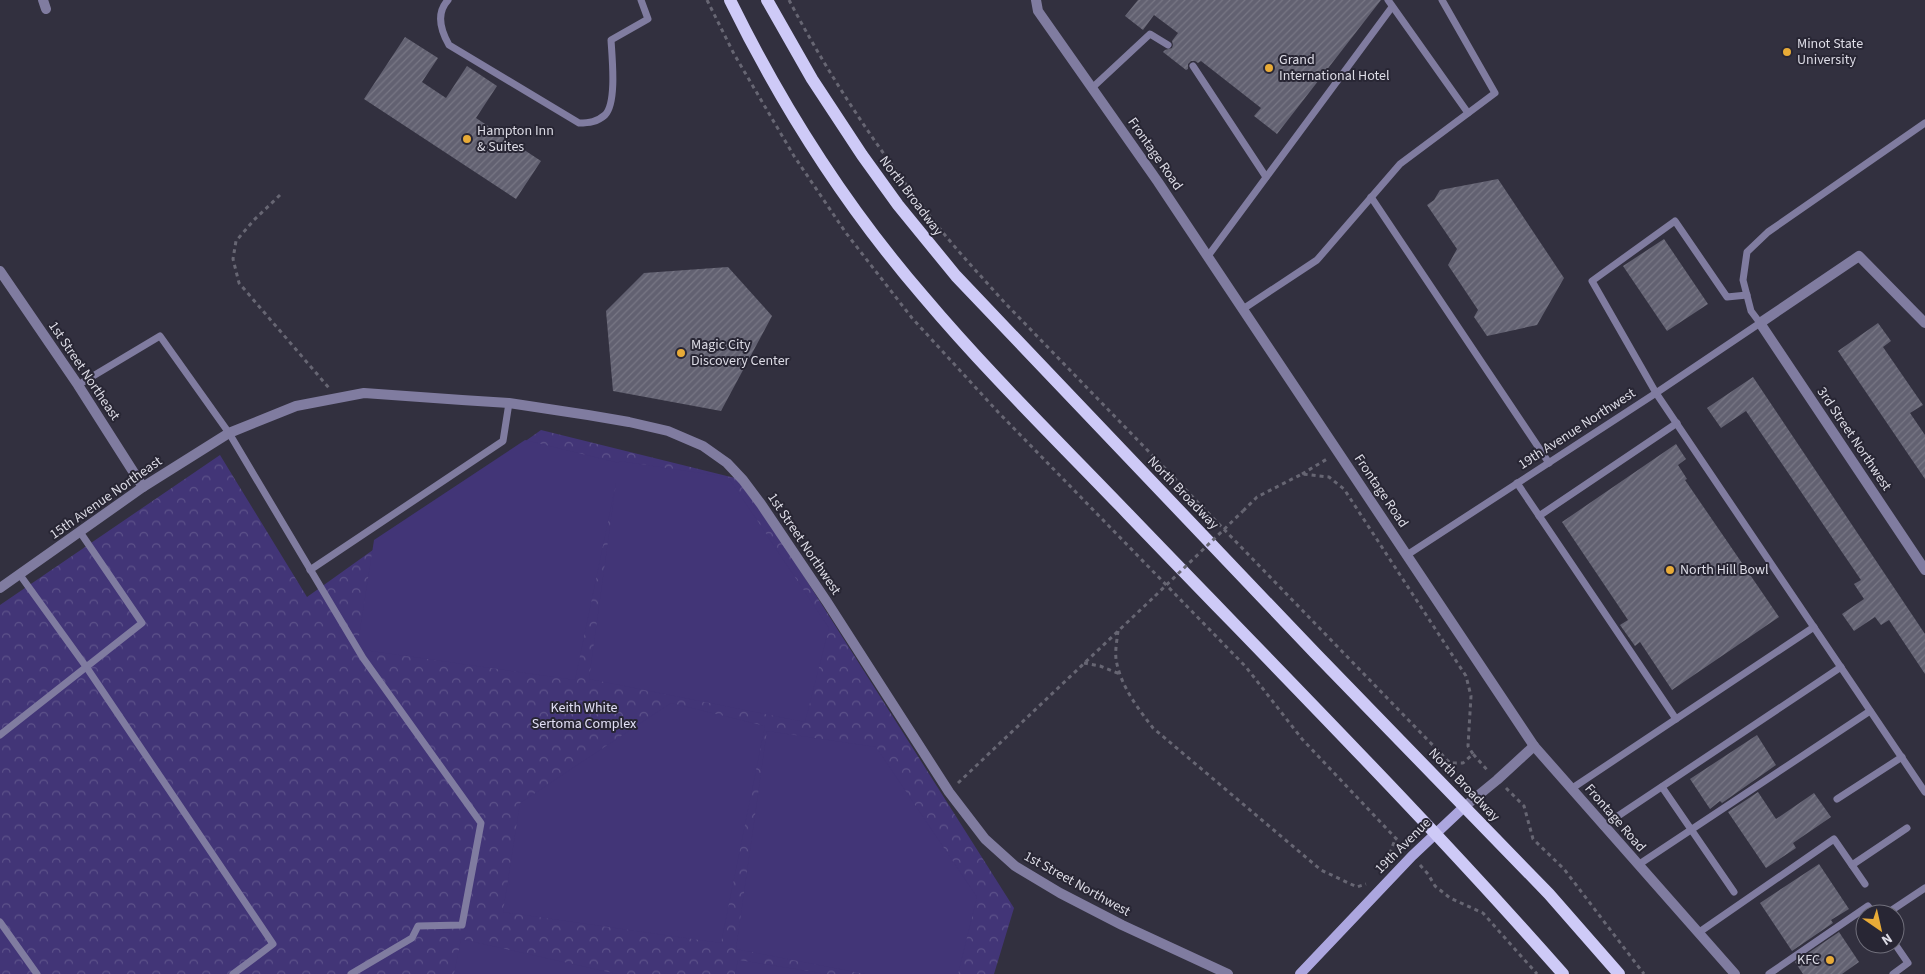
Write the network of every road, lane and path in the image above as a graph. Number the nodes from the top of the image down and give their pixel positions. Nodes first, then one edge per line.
1 (448, 0) edge
2 (641, 0) edge
3 (730, 0) edge
4 (767, 0) edge
5 (789, 0) edge
6 (1036, 0) edge
7 (1442, 0) edge
8 (1390, 4) edge
9 (1168, 45) dead end
10 (1193, 66) dead end
11 (1092, 88) junction
12 (1468, 113) junction
13 (1925, 123) edge
14 (1266, 177) junction
15 (280, 195) dead end
16 (1371, 198) junction
17 (1208, 256) junction
18 (0, 271) edge
19 (1746, 295) junction
20 (1243, 309) junction
21 (1760, 323) junction
22 (1925, 323) edge
23 (78, 385) junction
24 (1656, 393) junction
25 (337, 397) junction
26 (509, 403) junction
27 (1677, 423) junction
28 (229, 433) junction
29 (1338, 451) junction
30 (1549, 462) junction
31 (1302, 474) junction
32 (1517, 483) junction
33 (143, 487) junction
34 (1539, 516) junction
35 (80, 532) junction
36 (1407, 555) junction
37 (310, 570) junction
38 (1925, 570) edge
39 (20, 575) junction
40 (0, 588) edge
41 (1814, 626) junction
42 (1118, 631) junction
43 (1083, 663) junction
44 (1841, 667) junction
45 (87, 668) junction
46 (1120, 674) junction
47 (1870, 711) junction
48 (1676, 719) junction
49 (0, 734) edge
50 (1534, 746) junction
51 (1473, 754) junction
52 (1902, 757) junction
53 (1498, 780) junction
54 (1662, 787) junction
55 (1571, 789) junction
56 (949, 792) junction
57 (1925, 792) edge
58 (1838, 799) dead end
59 (1464, 807) junction
60 (1603, 826) junction
61 (1907, 828) dead end
62 (1690, 830) junction
63 (1435, 833) junction
64 (1396, 837) dead end
65 (1383, 865) dead end
66 (1638, 865) junction
67 (1852, 865) junction
68 (1371, 879) dead end
69 (1865, 884) dead end
70 (1925, 888) edge
71 (1734, 892) dead end
72 (1901, 904) edge
73 (1855, 915) edge
74 (0, 922) edge
75 (1698, 933) junction
76 (1902, 954) edge
77 (1772, 973) edge
78 (37, 974) edge
79 (233, 974) edge
80 (351, 974) edge
81 (1228, 974) edge
82 (1300, 974) edge
83 (1563, 974) edge
84 (1619, 974) edge
85 (1644, 974) edge
86 (1735, 974) edge
87 (1893, 974) edge

1 - 2 lane
3 - 63 main road
4 - 59 main road, North Broadway
5 - 51 path
6 - 11 street, Frontage Road
7 - 12 lane
8 - 12 lane
8 - 14 lane
9 - 11 lane
10 - 14 lane
11 - 17 street, Frontage Road
12 - 16 lane
13 - 19 lane
14 - 17 lane
15 - 25 path
16 - 20 lane
16 - 30 lane
17 - 20 street, Frontage Road
18 - 23 street, 1st Street Northeast
19 - 21 lane
19 - 24 lane
20 - 29 street, Frontage Road
21 - 22 street
21 - 24 lane, 19th Avenue Northwest
21 - 38 street, 3rd Street Northwest
23 - 28 lane
23 - 33 street, 1st Street Northeast
24 - 27 lane
24 - 30 lane, 19th Avenue Northwest
25 - 26 street, 1st Street Northwest
25 - 28 street, 1st Street Northwest
26 - 37 lane
26 - 56 street, 1st Street Northwest
27 - 34 lane
27 - 41 lane
28 - 33 street, 15th Avenue Northeast
28 - 37 lane
29 - 31 path
29 - 36 street, Frontage Road
30 - 32 lane, 19th Avenue Northwest
31 - 42 path, bridge
31 - 51 path
32 - 34 lane
32 - 36 lane, 19th Avenue Northwest
33 - 35 street, 15th Avenue Northeast
34 - 48 lane
35 - 39 street, 15th Avenue Northeast
35 - 45 lane
36 - 50 street, Frontage Road
37 - 80 lane
39 - 40 street, 15th Avenue Northeast
39 - 45 lane
41 - 44 lane
41 - 48 lane
42 - 43 path
42 - 46 path
43 - 46 path
43 - 56 path
44 - 47 lane
44 - 54 lane
45 - 49 lane
45 - 79 lane
46 - 68 path
47 - 52 lane
47 - 62 lane
48 - 55 lane
50 - 53 street, 19th Avenue
50 - 55 street, Frontage Road
51 - 53 path
52 - 57 lane
52 - 58 lane
53 - 59 street, 19th Avenue
53 - 85 path
54 - 60 lane
54 - 62 lane
55 - 60 street, Frontage Road
56 - 81 street, 1st Street Northwest
59 - 63 street, 19th Avenue
59 - 84 main road, North Broadway
60 - 66 street, Frontage Road
61 - 67 lane
62 - 66 lane
62 - 71 lane
63 - 82 street, 19th Avenue
63 - 83 main road
64 - 65 path
66 - 75 street, Frontage Road
67 - 69 lane
67 - 75 lane
70 - 72 lane
73 - 77 lane
74 - 78 lane
75 - 86 street, Frontage Road
76 - 87 lane

